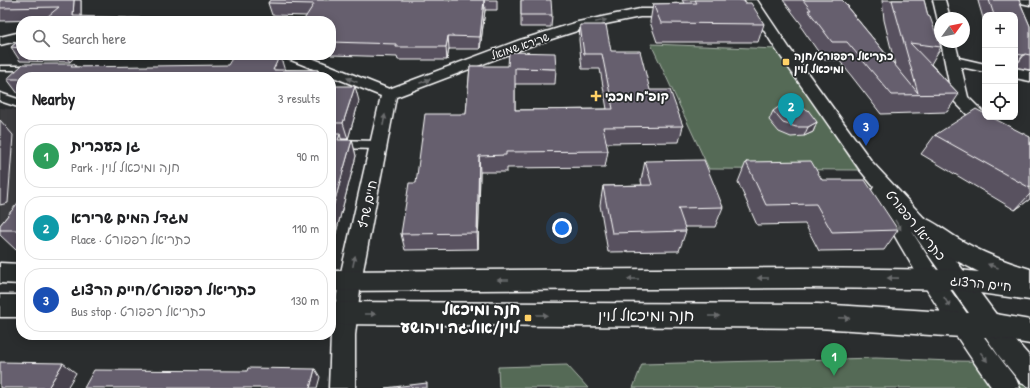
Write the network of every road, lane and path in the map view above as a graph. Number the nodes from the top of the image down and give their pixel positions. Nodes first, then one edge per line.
1 (751, 0) edge
2 (939, 0) edge
3 (1025, 0) edge
4 (1030, 1) edge
5 (942, 12) edge
6 (693, 13) edge
7 (742, 14) edge
8 (760, 16) junction
9 (16, 37) edge
10 (0, 41) edge
11 (949, 48) edge
12 (304, 60) edge
13 (952, 61) junction
14 (982, 67) edge
15 (0, 68) edge
16 (39, 69) edge
17 (334, 72) edge
18 (336, 73) edge
19 (1018, 74) edge
20 (1030, 76) edge
21 (389, 94) junction
22 (0, 97) edge
23 (16, 102) edge
24 (336, 144) edge
25 (379, 145) junction
26 (1030, 151) edge
27 (866, 166) junction
28 (918, 225) junction
29 (0, 273) edge
30 (16, 274) edge
31 (932, 279) junction
32 (1030, 279) edge
33 (958, 280) junction
34 (340, 281) edge
35 (1030, 289) edge
36 (0, 306) edge
37 (16, 306) edge
38 (338, 313) edge
39 (962, 325) junction
40 (990, 325) junction
41 (1030, 332) edge
42 (1030, 375) edge
43 (342, 388) edge
44 (1007, 388) edge

1 - 8 street, כתריאל רפפורט
2 - 5 street
3 - 4 street
21 -> 6 street, שרירא שמואל
7 - 8 street
8 - 27 street, כתריאל רפפורט
9 - 10 street
11 - 13 street
17 -> 12 street
13 - 14 street
13 - 26 street
15 - 16 lane
21 -> 18 street
19 - 20 street
25 -> 21 street, חיים שרף
22 - 23 street
24 - 25 street
34 -> 25 street, חיים שרף
27 - 28 street, כתריאל רפפורט
27 -> 31 street, כתריאל רפפורט
32 -> 28 main road
28 - 33 street, כתריאל רפפורט
29 - 30 main road
31 - 33 main road, חיים הרצוג
31 -> 34 main road
31 -> 39 street, כתריאל רפפורט
33 - 35 main road, חיים הרצוג
33 - 40 street, כתריאל רפפורט
34 - 38 street, חיים שרף
36 - 37 main road
38 -> 39 main road, חנה ומיכאל לוין
38 - 43 street, חיים שרף
39 - 40 main road
39 -> 44 street, כתריאל רפפורט
40 - 41 main road
40 - 42 street, כתריאל רפפורט

